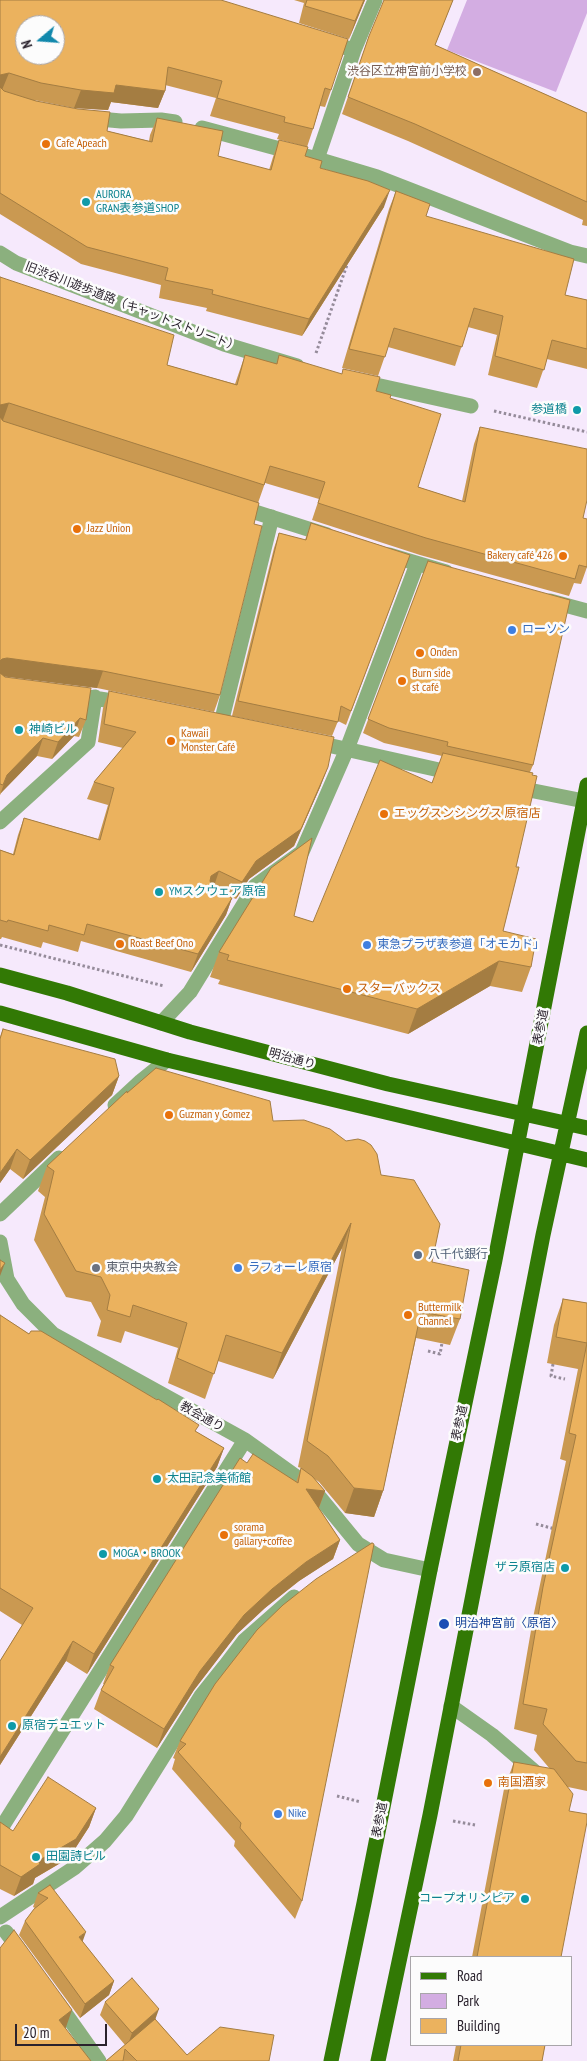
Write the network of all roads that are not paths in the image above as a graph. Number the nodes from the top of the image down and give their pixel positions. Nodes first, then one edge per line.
1 (375, 0) edge
2 (309, 36) edge
3 (354, 50) junction
4 (74, 117) edge
5 (317, 159) junction
6 (0, 252) edge
7 (587, 256) edge
8 (309, 370) edge
9 (346, 379) edge
10 (471, 406) road end
11 (225, 502) edge
12 (272, 517) junction
13 (345, 541) edge
14 (372, 550) edge
15 (418, 564) junction
16 (456, 575) edge
17 (532, 596) edge
18 (587, 611) edge
19 (57, 692) edge
20 (95, 697) junction
21 (144, 707) edge
22 (221, 723) edge
23 (299, 739) edge
24 (348, 748) junction
25 (474, 778) edge
26 (503, 784) edge
27 (587, 785) edge
28 (584, 801) junction
29 (0, 822) edge
30 (226, 905) edge
31 (240, 912) junction
32 (0, 975) edge
33 (0, 1013) edge
34 (161, 1023) junction
35 (587, 1033) edge
36 (167, 1060) junction
37 (105, 1114) edge
38 (524, 1114) junction
39 (567, 1124) junction
40 (587, 1128) edge
41 (518, 1144) junction
42 (70, 1147) edge
43 (561, 1154) junction
44 (587, 1160) edge
45 (0, 1214) edge
46 (0, 1242) edge
47 (245, 1440) junction
48 (430, 1570) junction
49 (304, 1589) edge
50 (451, 1706) junction
51 (551, 1790) edge
52 (0, 1830) edge
53 (2, 1912) edge
54 (6, 1932) dead end
55 (28, 1962) edge
56 (51, 1993) edge
57 (99, 2061) edge
58 (331, 2061) edge
59 (378, 2061) edge

1 - 3 street
2 - 3 street
3 - 5 street
4 - 5 street
5 - 7 street
6 - 8 street, 旧渋谷川遊歩道路（キャットストリート）
9 - 10 street
11 - 12 street
12 - 13 street
12 - 22 street
14 - 15 street
15 - 16 street
15 - 24 street
17 - 18 street
19 - 20 street
20 - 21 street
20 - 29 street
23 - 24 street
24 - 25 street
24 - 31 street
26 - 28 street
27 - 28 main road, 表参道
28 - 38 main road, 表参道
30 - 31 street
31 - 34 street
32 - 34 main road, 明治通り
33 - 36 main road
34 - 38 main road, 明治通り
35 - 39 main road
36 - 37 street
36 - 41 main road
38 - 39 main road, 明治通り
38 - 41 main road, 表参道
39 - 40 main road, 明治通り
39 - 43 main road
41 - 43 main road
41 - 48 main road, 表参道
42 - 45 street
43 - 44 main road
43 - 50 main road
46 - 47 street, 教会通り
47 - 48 street, 教会通り
47 - 52 street
48 - 58 main road, 表参道
49 - 53 street
50 - 51 street
50 - 59 main road
54 - 55 street
56 - 57 street

